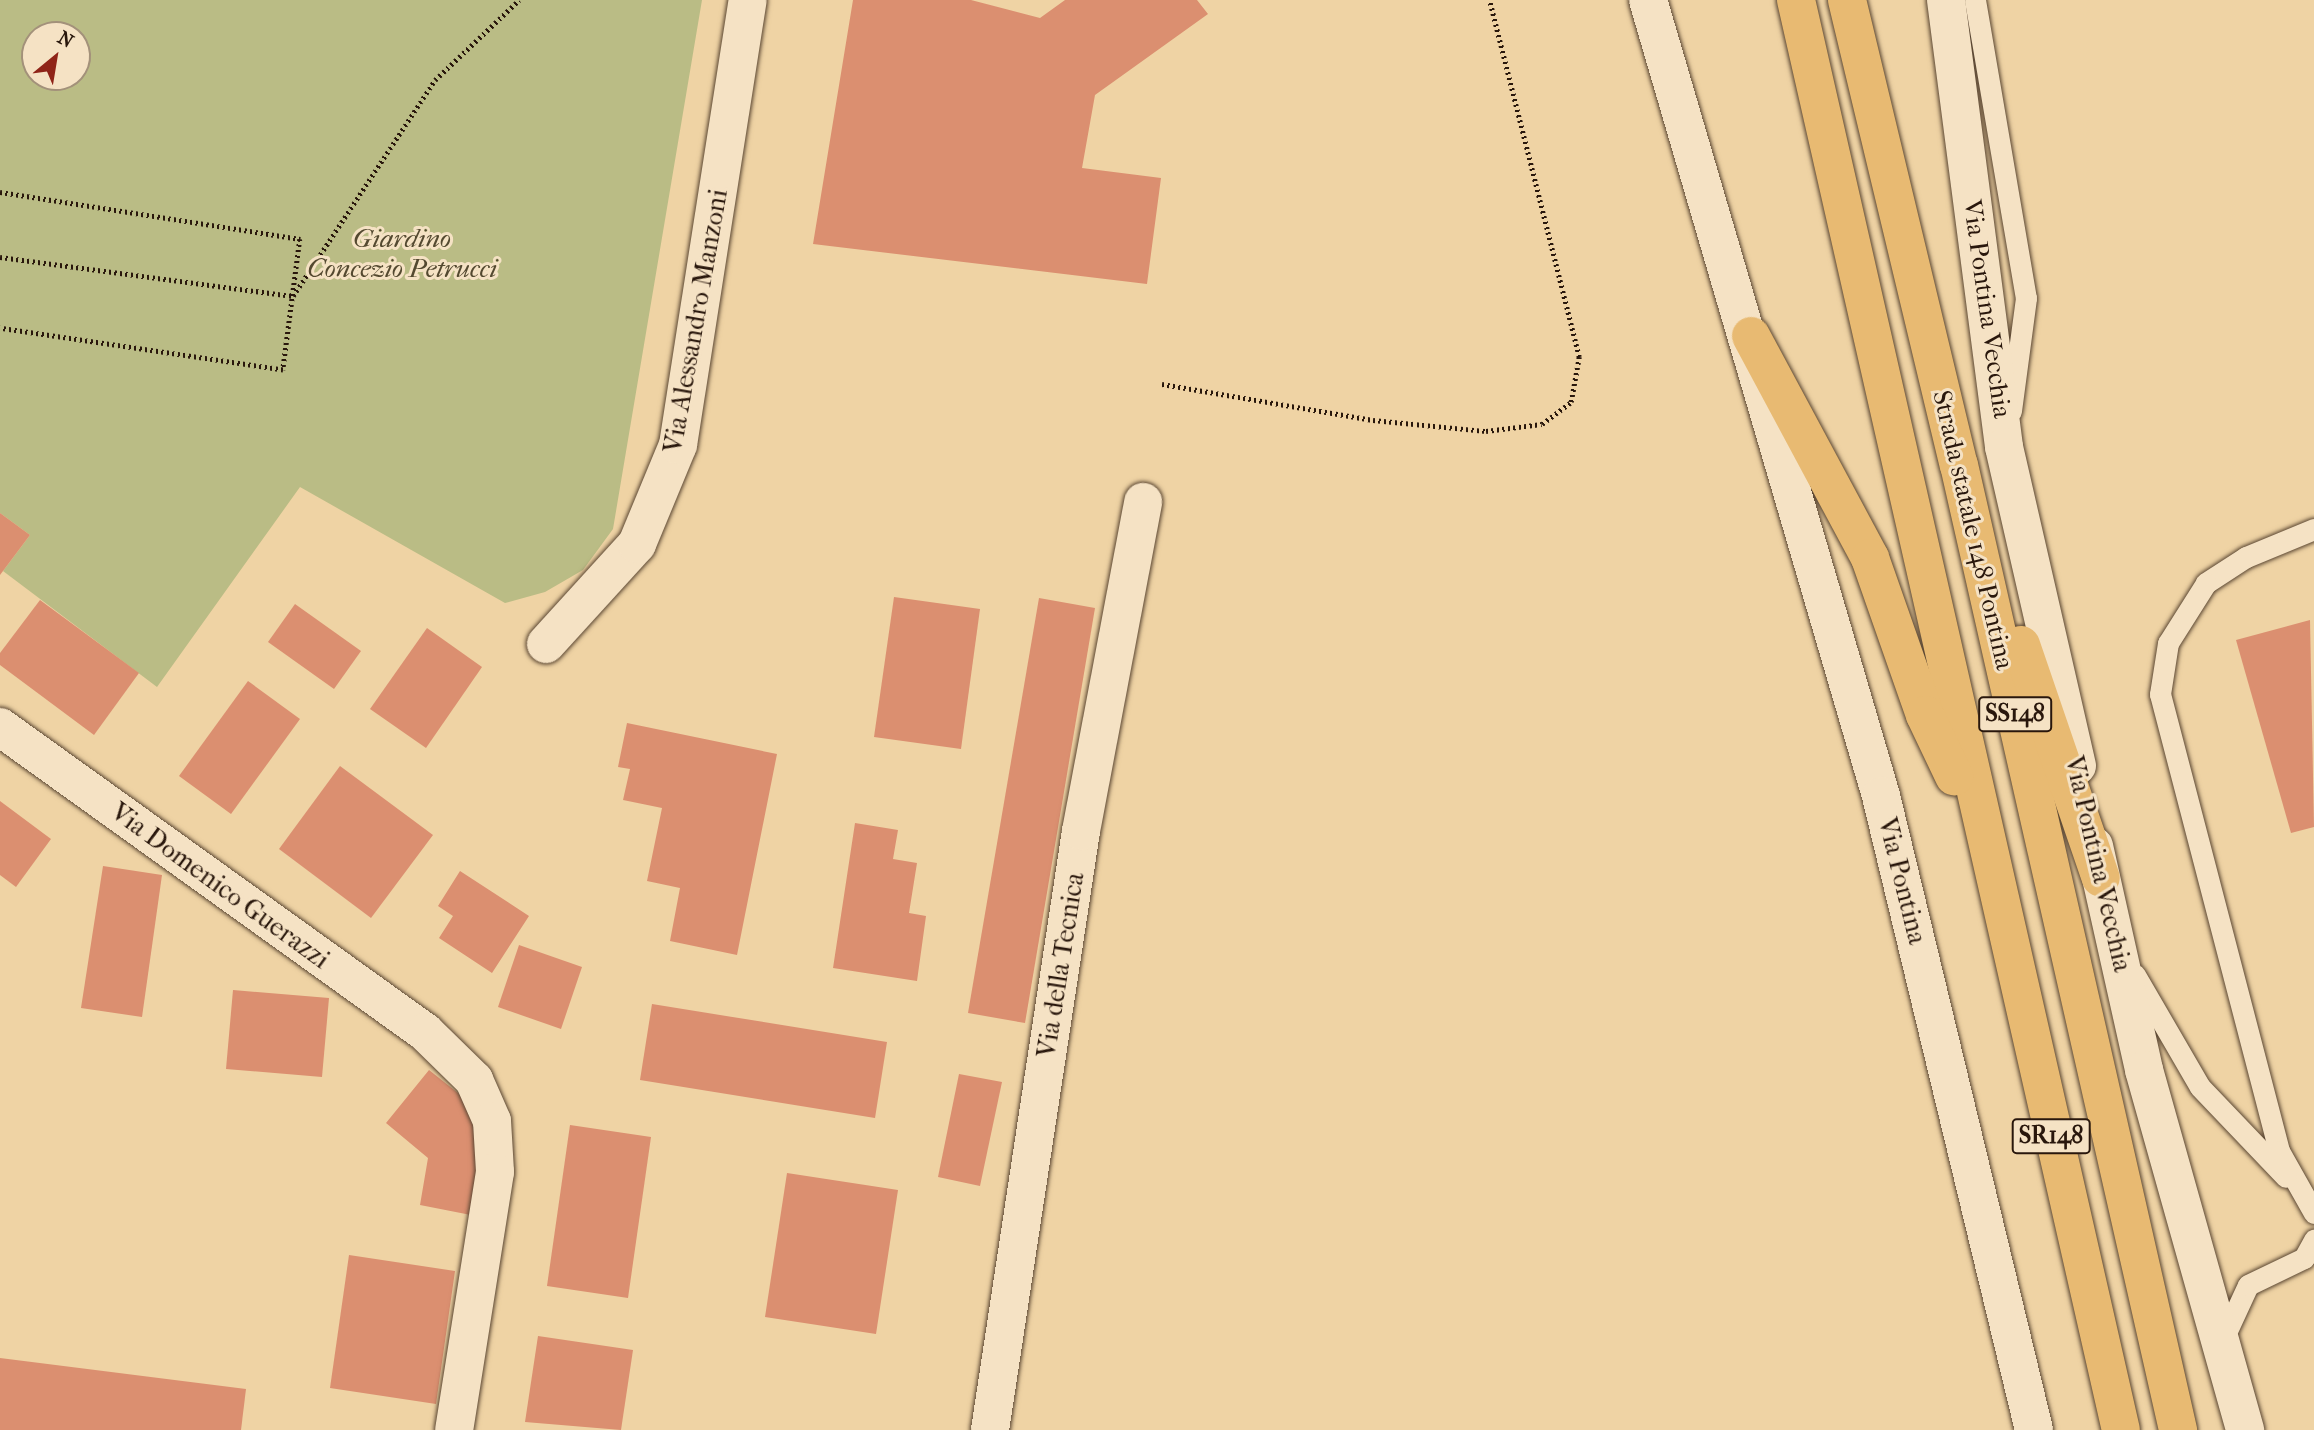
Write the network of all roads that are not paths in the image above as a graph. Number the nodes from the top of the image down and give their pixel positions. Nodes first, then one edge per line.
1 (748, 0) edge
2 (1648, 0) edge
3 (1796, 0) edge
4 (1847, 0) edge
5 (1946, 0) edge
6 (1975, 0) edge
7 (1751, 336) junction
8 (2004, 447) junction
9 (1959, 465) junction
10 (1143, 502) dead end
11 (2314, 529) edge
12 (546, 644) dead end
13 (0, 727) edge
14 (1985, 841) junction
15 (2101, 878) junction
16 (2116, 943) junction
17 (2293, 1184) junction
18 (2314, 1213) edge
19 (2314, 1240) edge
20 (2221, 1346) junction
21 (454, 1430) edge
22 (990, 1430) edge
23 (2034, 1430) edge
24 (2121, 1430) edge
25 (2178, 1430) edge
26 (2245, 1430) edge

1 - 12 street, Via Alessandro Manzoni
2 - 7 street
3 - 14 highway, SS148
4 - 9 highway, Strada statale 148 Pontina / SS148
5 - 8 street, Via Pontina Vecchia
6 - 8 lane
7 - 14 highway
7 - 23 street, Via Pontina
8 - 15 street, Via Pontina Vecchia
9 - 15 highway
9 - 25 highway, Strada statale 148 Pontina / SS148
10 - 22 street, Via della Tecnica
11 - 17 lane
13 - 21 street, Via Domenico Guerazzi
14 - 24 highway, SR148
15 - 16 street, Via Pontina Vecchia
16 - 17 lane
16 - 20 street, Via Pontina Vecchia
17 - 18 lane
19 - 20 lane
20 - 26 street, Via Pontina Vecchia

